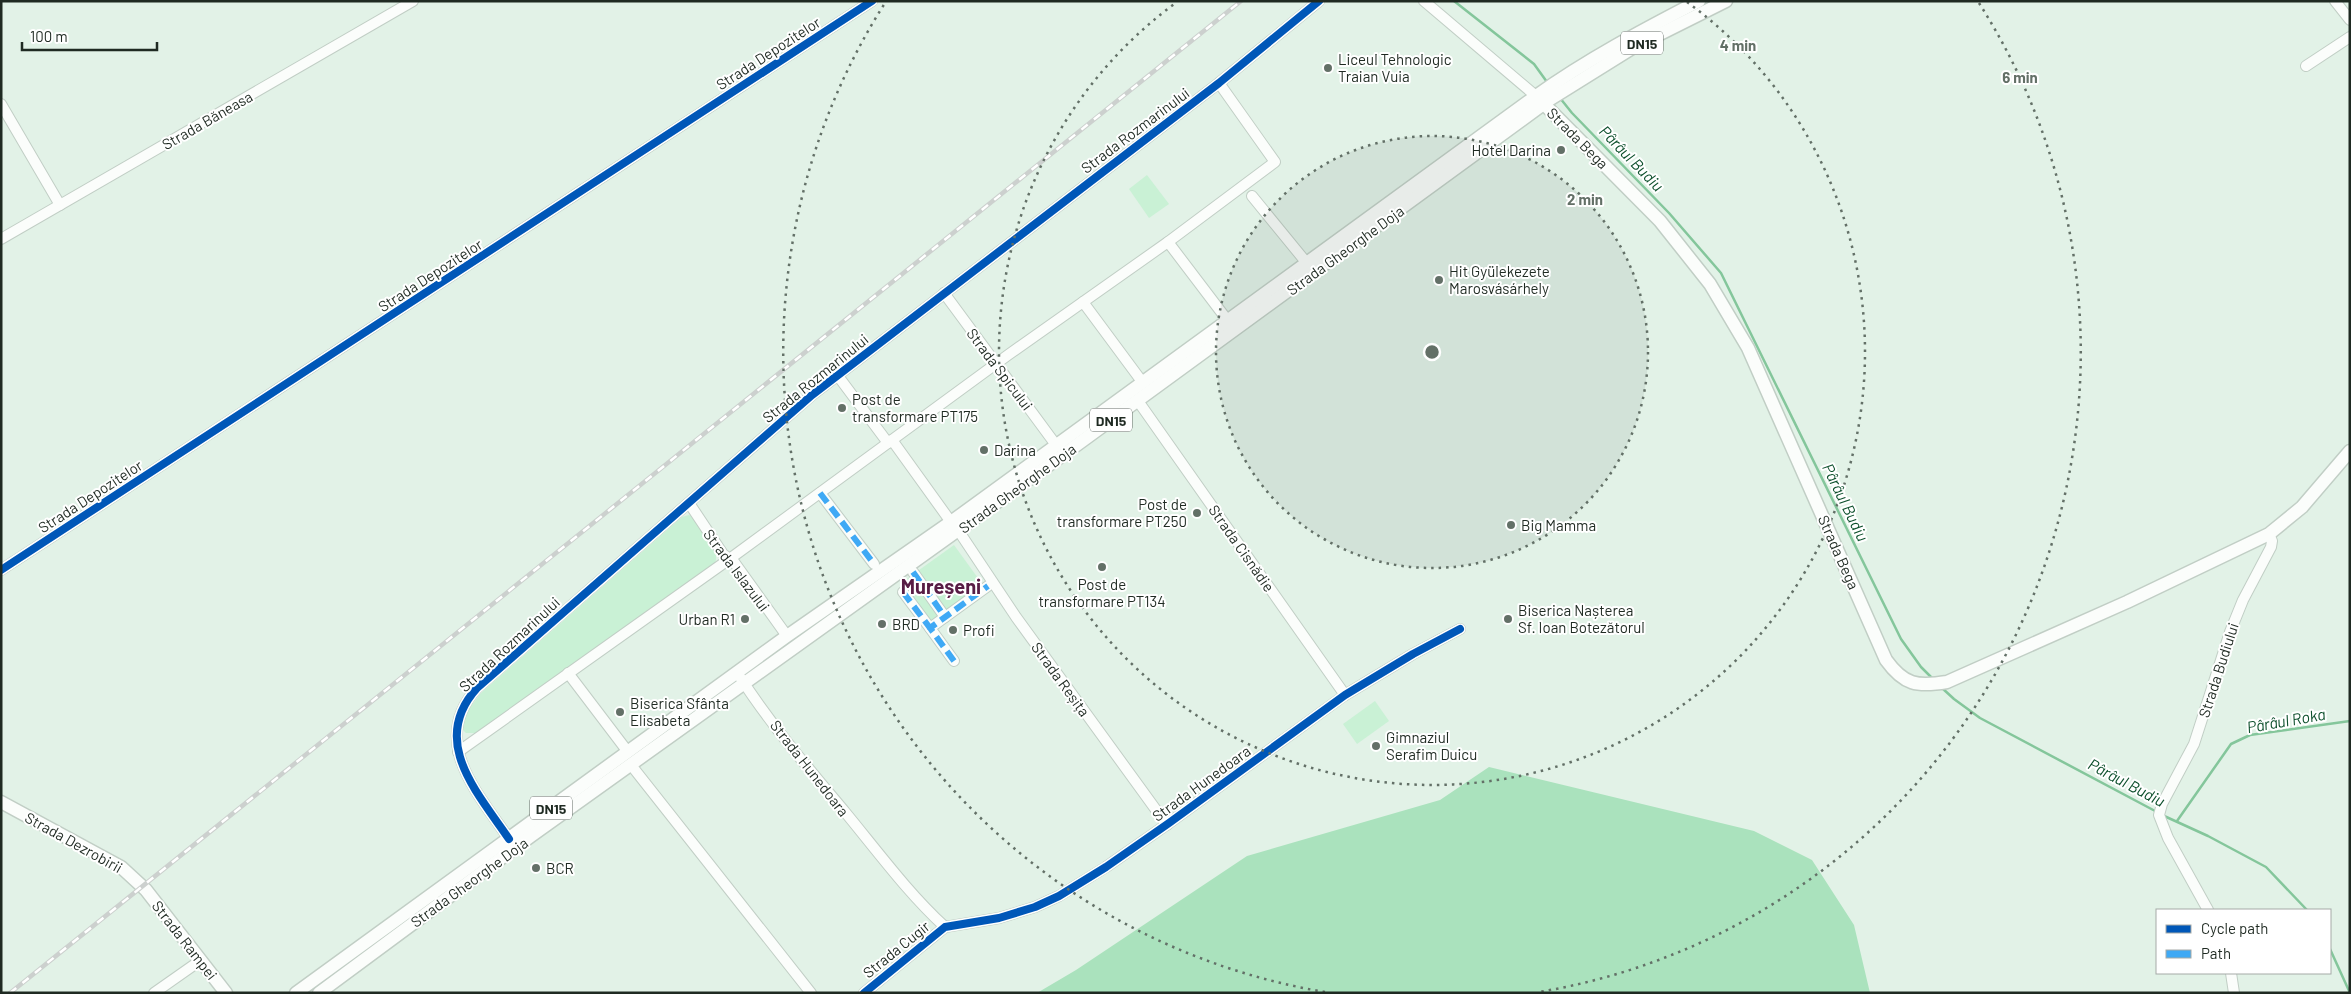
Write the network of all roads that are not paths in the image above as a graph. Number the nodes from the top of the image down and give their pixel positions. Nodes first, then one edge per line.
1 (413, 1) edge
2 (872, 1) edge
3 (1319, 1) edge
4 (1424, 1) edge
5 (1699, 1) edge
6 (1726, 1) edge
7 (2335, 1) edge
8 (2350, 20) edge
9 (2350, 36) edge
10 (2306, 66) dead end
11 (1219, 83) junction
12 (1559, 86) junction
13 (1542, 98) junction
14 (1, 104) edge
15 (1252, 196) dead end
16 (60, 205) junction
17 (1, 239) edge
18 (1168, 242) junction
19 (1311, 268) junction
20 (944, 293) junction
21 (1083, 302) junction
22 (1228, 320) junction
23 (996, 364) junction
24 (838, 376) junction
25 (1143, 383) junction
26 (1138, 401) junction
27 (890, 442) junction
28 (1056, 445) junction
29 (2350, 451) edge
30 (820, 492) junction
31 (689, 503) junction
32 (954, 526) junction
33 (2269, 534) junction
34 (730, 558) junction
35 (874, 564) dead end
36 (1, 570) edge
37 (913, 572) dead end
38 (988, 586) dead end
39 (903, 592) dead end
40 (945, 617) junction
41 (930, 628) junction
42 (1460, 629) dead end
43 (787, 636) junction
44 (954, 661) dead end
45 (568, 673) junction
46 (740, 678) junction
47 (1345, 695) junction
48 (458, 752) junction
49 (629, 759) junction
50 (1, 802) edge
51 (1167, 825) junction
52 (509, 838) junction
53 (143, 887) joint
54 (2207, 909) edge
55 (946, 927) junction
56 (201, 960) junction
57 (2231, 974) edge
58 (154, 993) edge
59 (226, 993) edge
60 (296, 993) edge
61 (319, 993) edge
62 (811, 993) edge
63 (864, 993) edge
64 (2234, 993) edge

1 - 16 street, Strada Băneasa
2 - 36 street, Strada Depozitelor
3 - 11 street, Strada Rozmarinului
4 - 13 street
5 - 12 main road, Strada Gheorghe Doja / DN15
6 - 12 main road, Strada Gheorghe Doja / DN15
7 - 8 street
9 - 10 street
11 - 18 street
11 - 20 street, Strada Rozmarinului
12 - 13 main road, Strada Gheorghe Doja / DN15
13 - 19 main road, Strada Gheorghe Doja / DN15
13 - 33 main road, Strada Bega
14 - 16 street
15 - 19 street
16 - 17 street, Strada Băneasa
18 - 21 street
18 - 22 street
19 - 22 main road, Strada Gheorghe Doja / DN15
19 - 26 main road, Strada Gheorghe Doja / DN15
20 - 23 street, Strada Spicului
20 - 24 street, Strada Rozmarinului
21 - 23 street
21 - 25 street
22 - 25 main road, Strada Gheorghe Doja / DN15
23 - 27 street
23 - 28 street, Strada Spicului
24 - 27 street, Strada Reșița
24 - 31 street, Strada Rozmarinului
25 - 28 main road, Strada Gheorghe Doja / DN15
26 - 32 main road, Strada Gheorghe Doja / DN15
26 - 47 street, Strada Cisnădie
27 - 30 street
27 - 32 street, Strada Reșița
28 - 32 main road, Strada Gheorghe Doja / DN15
29 - 33 main road
30 - 34 street
30 - 35 street
31 - 34 street, Strada Islazului
31 - 48 street, Strada Rozmarinului
32 - 43 main road, Strada Gheorghe Doja / DN15
32 - 46 main road, Strada Gheorghe Doja / DN15
32 - 51 street, Strada Reșița
33 - 54 street, Strada Budiului
34 - 43 street, Strada Islazului
34 - 45 street
37 - 40 street
38 - 40 street
39 - 41 street
40 - 41 street
41 - 44 street
42 - 47 street, Strada Hunedoara
43 - 46 main road, Strada Gheorghe Doja / DN15
45 - 48 street
45 - 49 street
46 - 49 main road, Strada Gheorghe Doja / DN15
46 - 55 street, Strada Hunedoara
47 - 51 street, Strada Hunedoara
48 - 52 street, Strada Rozmarinului
49 - 52 main road, Strada Gheorghe Doja / DN15
49 - 61 main road, Strada Gheorghe Doja / DN15
49 - 62 street
50 - 53 main road, Strada Dezrobirii
51 - 55 street, Strada Hunedoara
52 - 60 main road, Strada Gheorghe Doja / DN15
53 - 56 main road, Strada Rampei
55 - 63 street, Strada Cugir
56 - 58 street
56 - 59 main road, Strada Rampei
57 - 64 street

